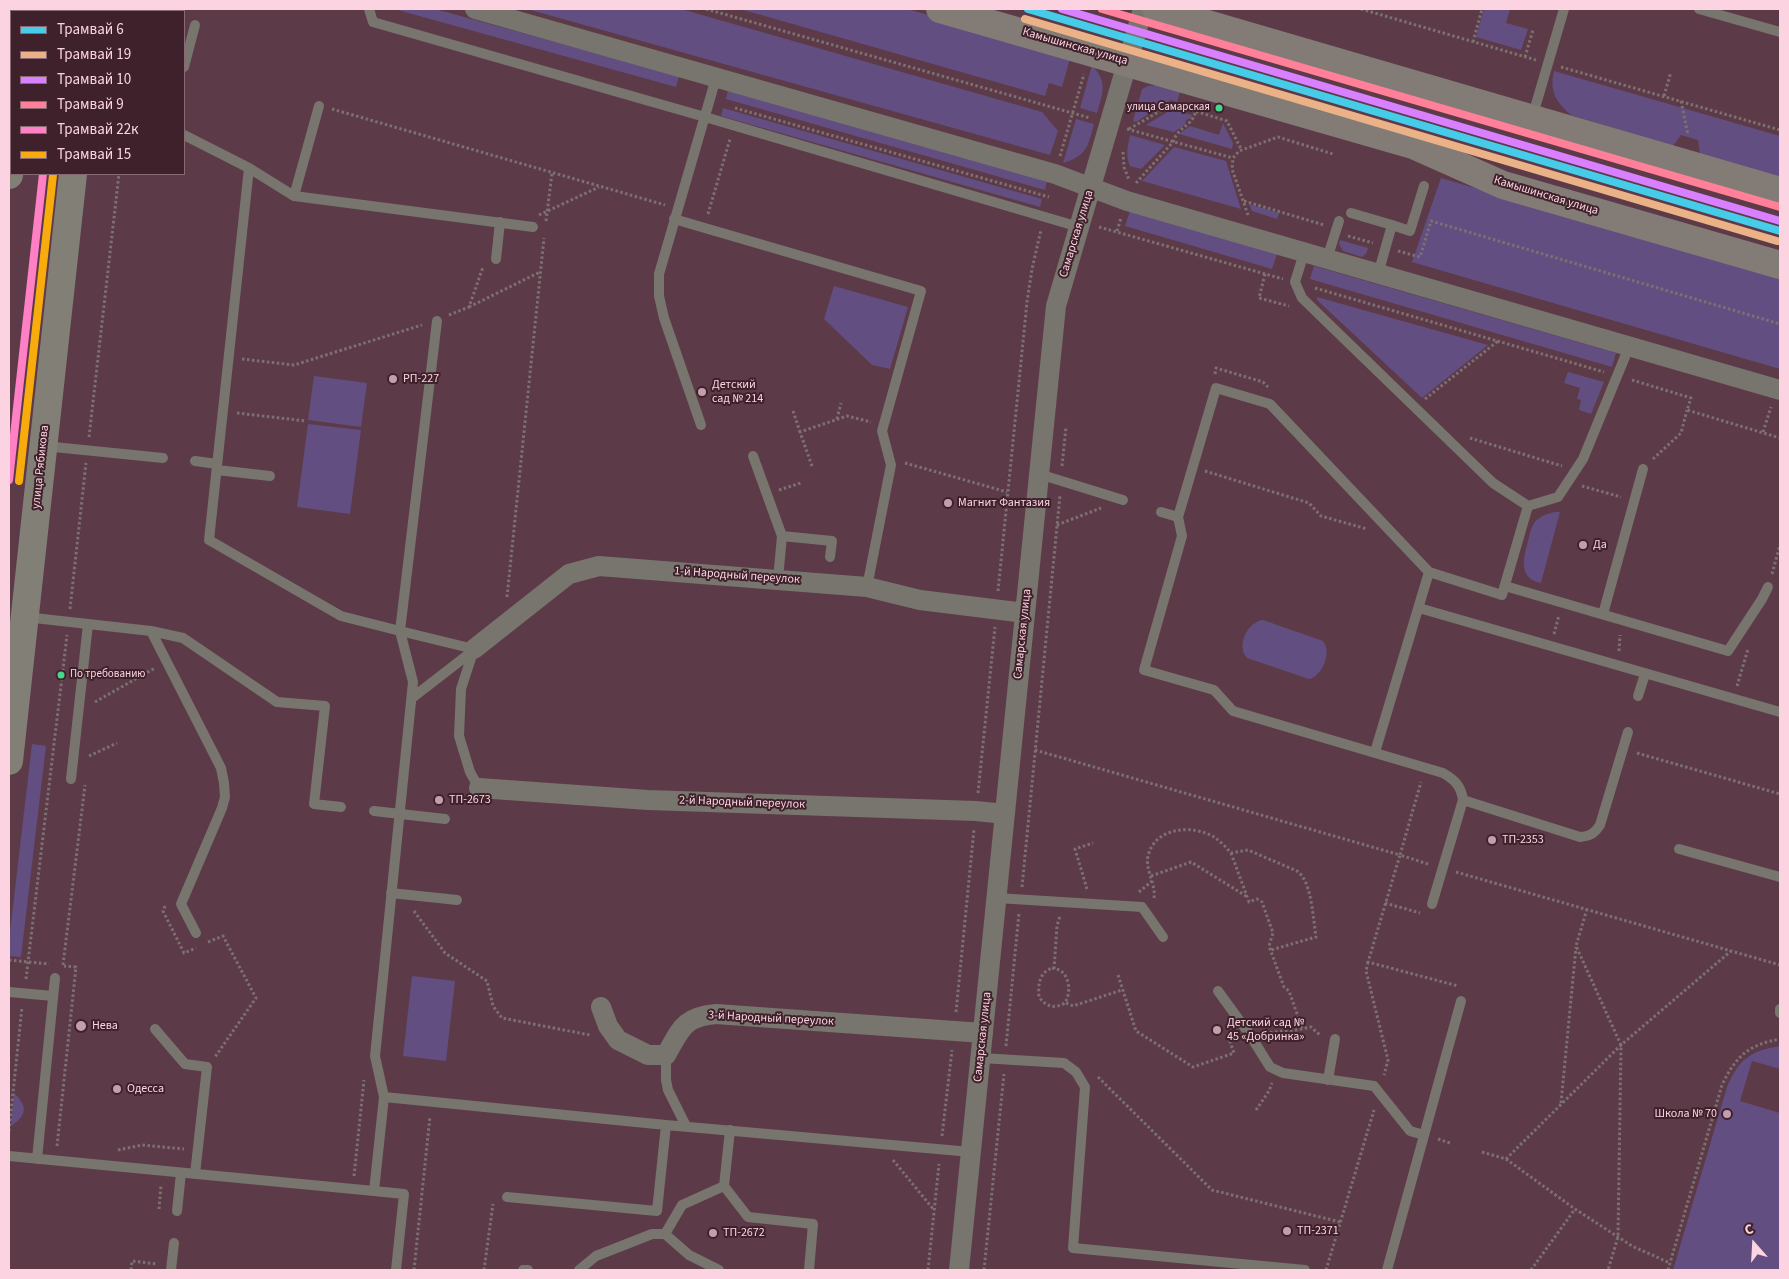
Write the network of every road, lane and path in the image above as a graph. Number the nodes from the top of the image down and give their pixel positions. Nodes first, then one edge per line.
1 (369, 9) edge
2 (475, 9) edge
3 (706, 9) edge
4 (940, 9) edge
5 (1143, 9) edge
6 (1156, 9) edge
7 (1361, 9) edge
8 (1482, 9) edge
9 (1564, 9) edge
10 (1699, 9) edge
11 (195, 26) dead end
12 (1533, 30) dead end
13 (1780, 32) edge
14 (1472, 42) junction
15 (1525, 57) junction
16 (1128, 62) junction
17 (185, 63) edge
18 (1548, 63) junction
19 (1671, 72) dead end
20 (716, 78) junction
21 (1664, 96) junction
22 (1681, 101) junction
23 (319, 106) joint
24 (1196, 111) junction
25 (704, 116) junction
26 (1531, 119) junction
27 (1110, 124) junction
28 (1129, 130) junction
29 (1780, 130) edge
30 (1688, 135) dead end
31 (185, 136) edge
32 (1126, 139) dead end
33 (1174, 142) junction
34 (1124, 148) dead end
35 (1241, 149) junction
36 (1333, 154) dead end
37 (1233, 158) junction
38 (249, 168) junction
39 (552, 173) junction
40 (73, 175) edge
41 (119, 175) edge
42 (1128, 180) dead end
43 (1136, 183) dead end
44 (600, 186) junction
45 (1424, 186) dead end
46 (1091, 187) junction
47 (1780, 191) edge
48 (294, 196) junction
49 (1243, 201) junction
50 (547, 211) junction
51 (1351, 213) dead end
52 (676, 214) junction
53 (1248, 215) dead end
54 (500, 222) junction
55 (1392, 225) junction
56 (533, 226) dead end
57 (546, 228) dead end
58 (1337, 228) junction
59 (1088, 231) junction
60 (544, 237) dead end
61 (1386, 247) junction
62 (1304, 253) junction
63 (491, 259) joint
64 (1327, 259) junction
65 (1780, 265) edge
66 (541, 272) junction
67 (1378, 274) junction
68 (1295, 282) junction
69 (1317, 289) junction
70 (1316, 294) dead end
71 (469, 307) junction
72 (437, 321) junction
73 (1780, 324) edge
74 (1498, 341) junction
75 (1629, 347) junction
76 (229, 357) junction
77 (1216, 368) dead end
78 (1618, 376) junction
79 (1269, 389) dead end
80 (1780, 390) edge
81 (1422, 401) dead end
82 (841, 403) dead end
83 (1687, 410) junction
84 (223, 411) junction
85 (793, 412) dead end
86 (837, 419) junction
87 (306, 421) dead end
88 (1066, 422) dead end
89 (701, 425) dead end
90 (883, 426) junction
91 (800, 432) junction
92 (1467, 437) dead end
93 (1780, 438) edge
94 (43, 446) junction
95 (88, 450) junction
96 (753, 456) dead end
97 (163, 458) dead end
98 (890, 458) junction
99 (195, 462) dead end
100 (812, 466) dead end
101 (217, 467) junction
102 (1193, 467) junction
103 (1642, 468) joint
104 (1577, 470) junction
105 (1039, 474) junction
106 (270, 476) dead end
107 (1061, 481) junction
108 (1568, 482) junction
109 (800, 483) dead end
110 (1007, 492) dead end
111 (767, 495) junction
112 (1123, 500) joint
113 (1634, 500) junction
114 (1528, 506) junction
115 (1161, 512) dead end
116 (1178, 517) junction
117 (1057, 525) junction
118 (782, 536) junction
119 (1398, 539) junction
120 (1780, 545) edge
121 (830, 558) dead end
122 (1429, 572) junction
123 (778, 579) junction
124 (867, 586) junction
125 (1505, 586) junction
126 (1768, 587) joint
127 (1563, 603) junction
128 (1418, 608) junction
129 (1025, 613) junction
130 (1603, 614) junction
131 (24, 617) junction
132 (1621, 620) junction
133 (69, 621) junction
134 (88, 624) junction
135 (504, 627) junction
136 (151, 631) junction
137 (400, 631) junction
138 (1551, 646) junction
139 (474, 649) junction
140 (158, 666) dead end
141 (1618, 666) junction
142 (1645, 674) junction
143 (96, 693) dead end
144 (1638, 696) dead end
145 (412, 698) junction
146 (95, 702) junction
147 (94, 711) dead end
148 (1780, 712) edge
149 (1628, 732) dead end
150 (984, 735) dead end
151 (117, 743) dead end
152 (1012, 743) junction
153 (90, 748) dead end
154 (1622, 749) junction
155 (1035, 750) junction
156 (1375, 752) junction
157 (9, 761) edge
158 (86, 776) dead end
159 (1423, 776) dead end
160 (71, 780) dead end
161 (479, 788) joint
162 (1780, 794) edge
163 (1463, 800) junction
164 (341, 807) dead end
165 (374, 811) dead end
166 (400, 814) junction
167 (1005, 814) junction
168 (445, 819) dead end
169 (1093, 843) dead end
170 (1679, 849) dead end
171 (1231, 853) junction
172 (1400, 855) junction
173 (1442, 868) junction
174 (1151, 876) junction
175 (1780, 877) edge
176 (396, 894) junction
177 (1246, 896) junction
178 (996, 898) junction
179 (1020, 899) junction
180 (457, 900) dead end
181 (167, 902) dead end
182 (1066, 902) junction
183 (1092, 904) junction
184 (1432, 904) dead end
185 (1144, 910) junction
186 (1587, 910) junction
187 (196, 933) dead end
188 (1162, 937) dead end
189 (208, 943) dead end
190 (200, 946) dead end
191 (1576, 946) junction
192 (1270, 950) junction
193 (1732, 951) junction
194 (9, 960) edge
195 (27, 962) junction
196 (1368, 962) junction
197 (1780, 965) edge
198 (63, 966) junction
199 (1054, 968) junction
200 (1118, 975) dead end
201 (54, 978) dead end
202 (1466, 988) dead end
203 (1122, 990) junction
204 (1218, 991) dead end
205 (9, 992) edge
206 (24, 993) junction
207 (53, 996) junction
208 (1461, 1001) dead end
209 (1065, 1003) junction
210 (601, 1007) dead end
211 (1780, 1009) edge
212 (1780, 1013) edge
213 (1302, 1028) junction
214 (155, 1029) dead end
215 (983, 1033) junction
216 (1250, 1035) junction
217 (618, 1040) junction
218 (1334, 1040) joint
219 (1780, 1040) edge
220 (1622, 1045) junction
221 (666, 1055) junction
222 (980, 1058) junction
223 (1005, 1060) junction
224 (207, 1067) junction
225 (1277, 1070) junction
226 (1076, 1072) junction
227 (1328, 1080) junction
228 (1379, 1092) junction
229 (384, 1097) junction
230 (1561, 1104) junction
231 (1256, 1110) dead end
232 (432, 1111) dead end
233 (666, 1125) junction
234 (686, 1126) junction
235 (730, 1130) junction
236 (9, 1131) edge
237 (1424, 1135) junction
238 (38, 1144) junction
239 (880, 1144) junction
240 (941, 1149) junction
241 (198, 1150) junction
242 (114, 1151) dead end
243 (971, 1152) junction
244 (1482, 1152) dead end
245 (9, 1156) edge
246 (37, 1159) junction
247 (1506, 1159) junction
248 (181, 1173) junction
249 (195, 1174) junction
250 (162, 1181) dead end
251 (724, 1186) junction
252 (374, 1191) junction
253 (507, 1197) joint
254 (159, 1209) dead end
255 (1575, 1209) junction
256 (934, 1210) junction
257 (177, 1211) dead end
258 (1340, 1222) junction
259 (665, 1234) junction
260 (1618, 1237) junction
261 (174, 1243) dead end
262 (1670, 1263) junction
263 (168, 1268) edge
264 (131, 1270) edge
265 (396, 1270) edge
266 (414, 1270) edge
267 (484, 1270) edge
268 (523, 1270) edge
269 (528, 1270) edge
270 (579, 1270) edge
271 (719, 1270) edge
272 (809, 1270) edge
273 (928, 1270) edge
274 (960, 1270) edge
275 (984, 1270) edge
276 (1305, 1270) edge
277 (1326, 1270) edge
278 (1387, 1270) edge
279 (1531, 1270) edge
280 (1608, 1270) edge
281 (1668, 1270) edge

1 - 25 lane
2 - 20 street
3 - 27 path
4 - 16 main road, Камышинская улица
5 - 16 street, Самарская улица
6 - 26 main road
7 - 14 path
8 - 14 path
9 - 18 lane
10 - 13 lane
11 - 17 lane
12 - 15 path
14 - 15 path
15 - 18 path
16 - 27 street, Самарская улица
16 - 65 main road, Камышинская улица
18 - 21 path
18 - 26 lane
19 - 21 path
20 - 25 lane
20 - 46 street
21 - 22 path
22 - 29 path
22 - 30 path
23 - 39 path
23 - 48 lane
24 - 28 path
24 - 33 path
24 - 35 path
25 - 52 lane
25 - 59 lane
26 - 47 main road
27 - 28 path
27 - 46 street, Самарская улица
28 - 32 path
28 - 33 path
31 - 38 lane
33 - 37 path
33 - 43 path
34 - 42 path
35 - 36 path
35 - 37 path
37 - 49 path
38 - 48 lane
38 - 76 lane
39 - 44 path
39 - 50 path
40 - 94 main road, улица Рябикова
41 - 95 path
44 - 50 path
44 - 52 path
45 - 55 lane
46 - 59 street, Самарская улица
46 - 62 street
48 - 54 lane
49 - 53 path
49 - 58 path
50 - 57 path
51 - 55 lane
52 - 89 lane
52 - 90 lane
54 - 56 lane
54 - 63 lane
55 - 61 lane
58 - 61 path
58 - 64 lane
59 - 68 path
59 - 105 street, Самарская улица
60 - 66 path
61 - 67 lane
61 - 73 path
62 - 64 street
62 - 68 lane
63 - 71 path
64 - 67 street
66 - 71 path
66 - 135 path
67 - 75 street
68 - 69 path
68 - 114 lane
69 - 70 path
69 - 74 path
71 - 72 path
72 - 76 path
72 - 137 lane
74 - 78 path
74 - 81 path
75 - 78 lane
75 - 80 street
76 - 84 lane
77 - 79 path
78 - 83 path
78 - 104 lane
82 - 86 path
83 - 93 path
83 - 103 path
84 - 87 path
84 - 101 lane
85 - 91 path
86 - 90 path
86 - 91 path
88 - 107 path
90 - 98 lane
91 - 100 path
92 - 104 path
94 - 95 lane
94 - 131 main road, улица Рябикова
95 - 97 lane
95 - 133 path
96 - 111 lane
98 - 110 path
98 - 124 lane
99 - 101 lane
101 - 106 lane
101 - 137 lane
102 - 116 lane
102 - 119 path
102 - 119 lane
103 - 113 lane
104 - 108 lane
105 - 107 lane
105 - 129 street, Самарская улица
107 - 112 lane
107 - 117 path
108 - 113 path
108 - 114 lane
109 - 111 path
111 - 118 lane
112 - 117 path
113 - 130 lane
114 - 125 lane
115 - 116 lane
116 - 156 lane
117 - 155 path
118 - 121 lane
118 - 123 lane
119 - 122 lane
120 - 126 path
122 - 125 lane
122 - 128 lane
123 - 124 street, 1-й Народный переулок
123 - 135 street, 1-й Народный переулок
124 - 129 street, 1-й Народный переулок
125 - 127 lane
126 - 132 lane
127 - 130 lane
127 - 138 path
128 - 138 lane
128 - 156 lane
129 - 152 street, Самарская улица
130 - 132 lane
131 - 133 lane
131 - 157 main road, улица Рябикова
132 - 141 path
133 - 134 lane
133 - 195 path
134 - 136 lane
134 - 160 lane
135 - 139 street, 1-й Народный переулок
136 - 164 lane
136 - 187 lane
137 - 139 lane
137 - 145 lane
138 - 141 lane
139 - 145 lane
139 - 161 lane
140 - 146 path
141 - 142 lane
142 - 144 lane
142 - 148 lane
143 - 146 path
145 - 166 lane
146 - 147 path
149 - 154 lane
150 - 152 path
151 - 153 path
152 - 155 path
152 - 167 street, Самарская улица
154 - 162 path
154 - 163 lane
155 - 172 path
155 - 179 path
156 - 163 lane
158 - 198 path
159 - 172 path
161 - 167 street, 2-й Народный переулок
163 - 173 lane
165 - 166 lane
166 - 168 lane
166 - 176 lane
167 - 178 street, Самарская улица
169 - 183 path
170 - 175 lane
171 - 174 path
171 - 177 path
171 - 192 path
172 - 173 path
172 - 196 path
173 - 184 lane
173 - 186 path
174 - 177 path
174 - 185 path
176 - 180 lane
176 - 217 path
176 - 229 lane
177 - 192 path
178 - 179 lane
178 - 215 street, Самарская улица
179 - 182 lane
179 - 223 path
181 - 190 path
182 - 183 lane
182 - 199 path
183 - 185 lane
185 - 188 lane
186 - 191 path
186 - 193 path
189 - 224 path
191 - 220 path
191 - 230 path
192 - 213 path
193 - 197 path
193 - 220 path
194 - 195 path
195 - 198 path
195 - 206 path
196 - 202 path
196 - 228 path
198 - 238 path
199 - 209 path
199 - 209 path
200 - 203 path
201 - 207 lane
203 - 209 path
203 - 216 path
204 - 216 lane
205 - 206 lane
206 - 207 lane
206 - 236 path
207 - 238 lane
208 - 237 lane
210 - 217 street
211 - 212 lane
213 - 216 path
213 - 218 path
214 - 224 lane
215 - 221 street, 3-й Народный переулок
215 - 222 street, Самарская улица
216 - 225 lane
217 - 221 street
218 - 227 lane
219 - 262 path
220 - 230 path
220 - 260 path
221 - 234 lane
222 - 223 lane
222 - 243 street, Самарская улица
223 - 226 lane
223 - 275 path
224 - 241 lane
225 - 227 lane
225 - 231 path
226 - 258 path
226 - 276 lane
227 - 228 lane
228 - 237 lane
228 - 258 path
229 - 233 lane
229 - 252 lane
230 - 247 path
232 - 266 path
233 - 234 lane
233 - 253 lane
234 - 235 lane
235 - 239 lane
235 - 251 lane
237 - 278 lane
238 - 246 lane
239 - 240 lane
239 - 256 path
240 - 243 lane
240 - 256 path
241 - 242 path
241 - 249 lane
243 - 274 street, Самарская улица
244 - 247 path
245 - 246 lane
246 - 248 lane
247 - 255 path
248 - 249 lane
248 - 257 lane
249 - 252 lane
250 - 254 path
251 - 259 lane
251 - 272 lane
252 - 265 lane
253 - 267 path
255 - 260 path
255 - 279 path
256 - 273 path
258 - 277 path
259 - 270 lane
259 - 271 lane
260 - 262 path
260 - 280 path
261 - 263 lane
262 - 281 path
263 - 264 path
268 - 269 lane

